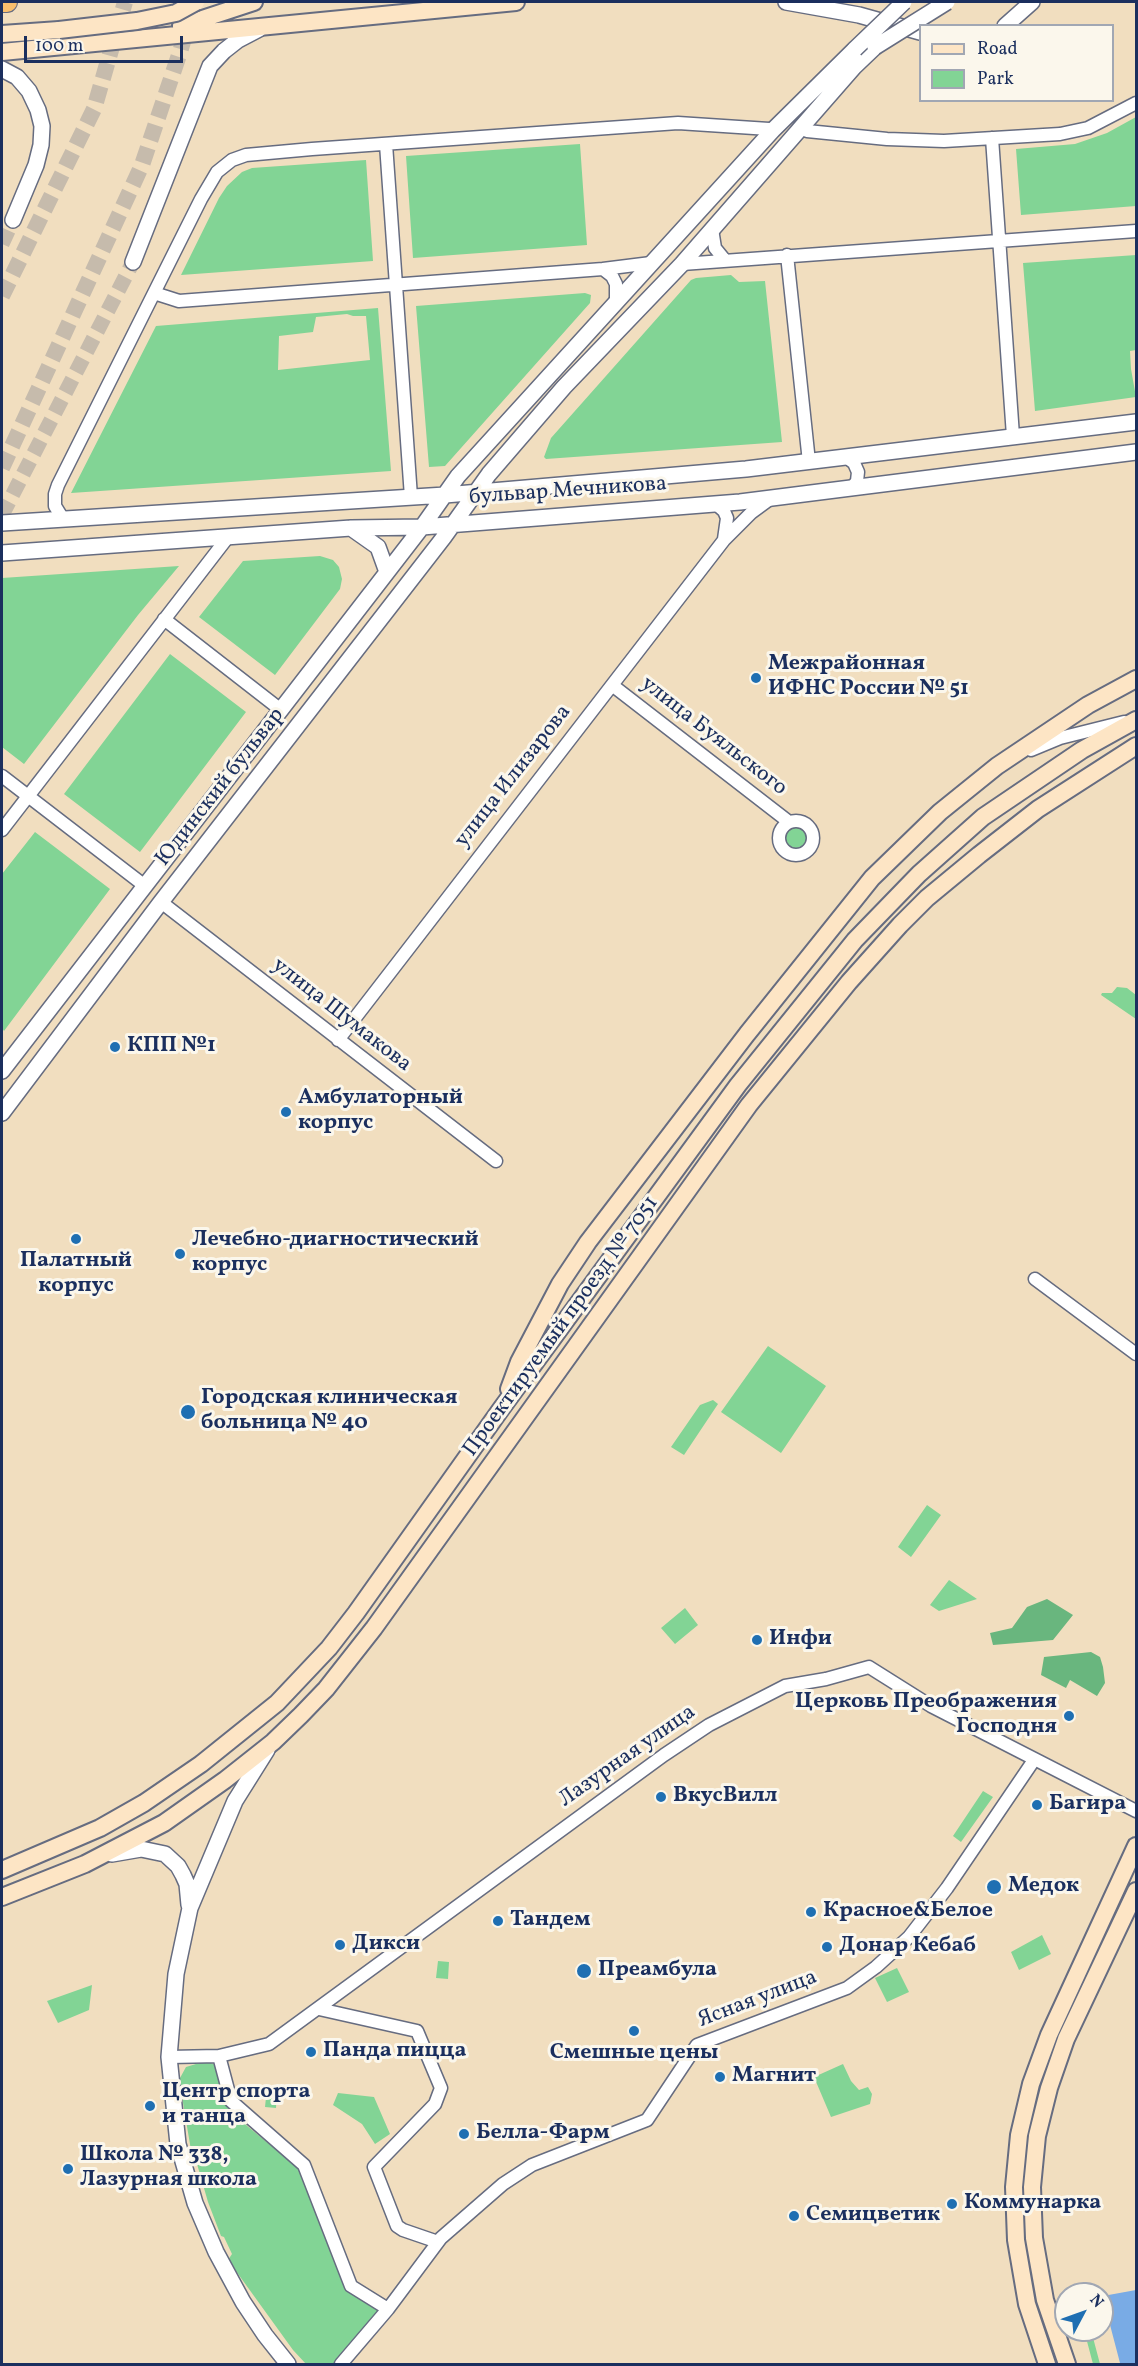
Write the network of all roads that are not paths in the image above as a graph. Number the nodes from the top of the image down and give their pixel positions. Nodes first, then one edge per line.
1 (2, 2) edge
2 (7, 2) edge
3 (196, 2) edge
4 (254, 2) edge
5 (516, 2) edge
6 (786, 2) edge
7 (904, 2) edge
8 (947, 2) edge
9 (1032, 2) edge
10 (1007, 24) edge
11 (268, 25) junction
12 (919, 31) edge
13 (2, 34) edge
14 (146, 37) junction
15 (2, 51) edge
16 (2, 69) edge
17 (1137, 103) edge
18 (770, 129) dead end
19 (807, 131) dead end
20 (992, 138) junction
21 (386, 144) junction
22 (13, 220) tunnel mouth
23 (712, 229) junction
24 (1137, 231) edge
25 (999, 240) junction
26 (787, 255) junction
27 (724, 260) junction
28 (133, 262) tunnel mouth
29 (651, 263) junction
30 (682, 264) junction
31 (603, 269) junction
32 (395, 284) junction
33 (154, 293) junction
34 (616, 300) junction
35 (1137, 422) edge
36 (1013, 436) junction
37 (1137, 452) edge
38 (846, 457) junction
39 (809, 462) junction
40 (851, 489) junction
41 (477, 491) junction
42 (445, 495) junction
43 (411, 497) junction
44 (771, 499) junction
45 (716, 504) junction
46 (63, 519) junction
47 (2, 523) edge
48 (454, 523) junction
49 (422, 526) junction
50 (351, 528) junction
51 (228, 537) junction
52 (724, 540) junction
53 (2, 553) edge
54 (387, 572) junction
55 (164, 619) junction
56 (1137, 679) edge
57 (612, 685) junction
58 (281, 710) junction
59 (1137, 719) edge
60 (1137, 746) edge
61 (997, 766) junction
62 (2, 776) edge
63 (28, 796) junction
64 (789, 822) dead end
65 (2, 830) edge
66 (145, 886) junction
67 (161, 902) junction
68 (338, 1040) junction
69 (3, 1064) edge
70 (2, 1113) edge
71 (496, 1161) dead end
72 (1035, 1280) dead end
73 (1137, 1354) edge
74 (501, 1409) junction
75 (273, 1742) junction
76 (1034, 1760) junction
77 (1137, 1811) edge
78 (1137, 1846) edge
79 (105, 1855) junction
80 (2, 1870) edge
81 (1137, 1891) edge
82 (2, 1897) edge
83 (190, 1908) junction
84 (320, 2009) junction
85 (219, 2056) junction
86 (169, 2057) junction
87 (438, 2242) junction
88 (388, 2308) junction
89 (288, 2364) edge
90 (341, 2364) edge
91 (1047, 2364) edge
92 (1066, 2364) edge

1 - 2 highway
3 - 13 main road, bridge
4 - 14 main road
5 - 11 main road
6 - 12 street
7 - 29 street, Юдинский бульвар, bridge
8 - 23 street, Юдинский бульвар, bridge
9 - 10 street
11 - 14 main road
11 - 28 street
14 - 15 main road
16 - 22 street
17 - 20 street
18 - 21 street
19 - 20 street
20 - 25 street
21 - 32 street
21 - 33 street
23 - 27 street
23 - 30 street, Юдинский бульвар
24 - 25 street
25 - 26 street
25 - 36 street
26 - 27 street
26 - 39 street
27 - 30 street
29 - 31 street
29 - 34 street, Юдинский бульвар
30 - 41 street, Юдинский бульвар
31 - 32 street
31 - 34 street
32 - 33 street
32 - 43 street
33 - 46 street
34 - 42 street, Юдинский бульвар
35 - 36 street, бульвар Мечникова
36 - 38 street, бульвар Мечникова
37 - 40 street, бульвар Мечникова
38 - 39 street, бульвар Мечникова
38 - 40 street
39 - 41 street, бульвар Мечникова
40 - 44 street, бульвар Мечникова
41 - 42 street, бульвар Мечникова
41 - 48 street, Юдинский бульвар
42 - 43 street, бульвар Мечникова
42 - 49 street, Юдинский бульвар
43 - 46 street, бульвар Мечникова
44 - 45 street, бульвар Мечникова
44 - 52 street, улица Илизарова
45 - 48 street, бульвар Мечникова
45 - 52 street
46 - 47 street, бульвар Мечникова
48 - 49 street, бульвар Мечникова
48 - 67 street, Юдинский бульвар
49 - 50 street, бульвар Мечникова
49 - 54 street, Юдинский бульвар
50 - 51 street, бульвар Мечникова
50 - 54 street
51 - 53 street, бульвар Мечникова
51 - 55 street
52 - 57 street, улица Илизарова
54 - 58 street, Юдинский бульвар
55 - 58 street
55 - 63 street
56 - 61 main road
57 - 64 street, улица Буяльского
57 - 68 street, улица Илизарова
58 - 66 street, Юдинский бульвар
59 - 61 street
59 - 74 main road, Проектируемый проезд № 7051
60 - 75 main road, Проектируемый проезд № 7051
61 - 74 main road
62 - 63 street
63 - 65 street
63 - 66 street
66 - 69 street, Юдинский бульвар
67 - 68 street, улица Шумакова
67 - 70 street, Юдинский бульвар
68 - 71 street, улица Шумакова
72 - 73 street
74 - 80 main road, Проектируемый проезд № 7051
75 - 79 main road, Проектируемый проезд № 7051
75 - 83 street
76 - 77 street, Лазурная улица
76 - 84 street, Лазурная улица
76 - 87 street, Ясная улица
78 - 91 main road
79 - 82 main road, Проектируемый проезд № 7051
79 - 83 street
81 - 92 main road
83 - 86 street
84 - 85 street, Лазурная улица
84 - 87 street
85 - 86 street, Лазурная улица
85 - 88 street
86 - 89 street
87 - 88 street, Ясная улица
88 - 90 street, Ясная улица

